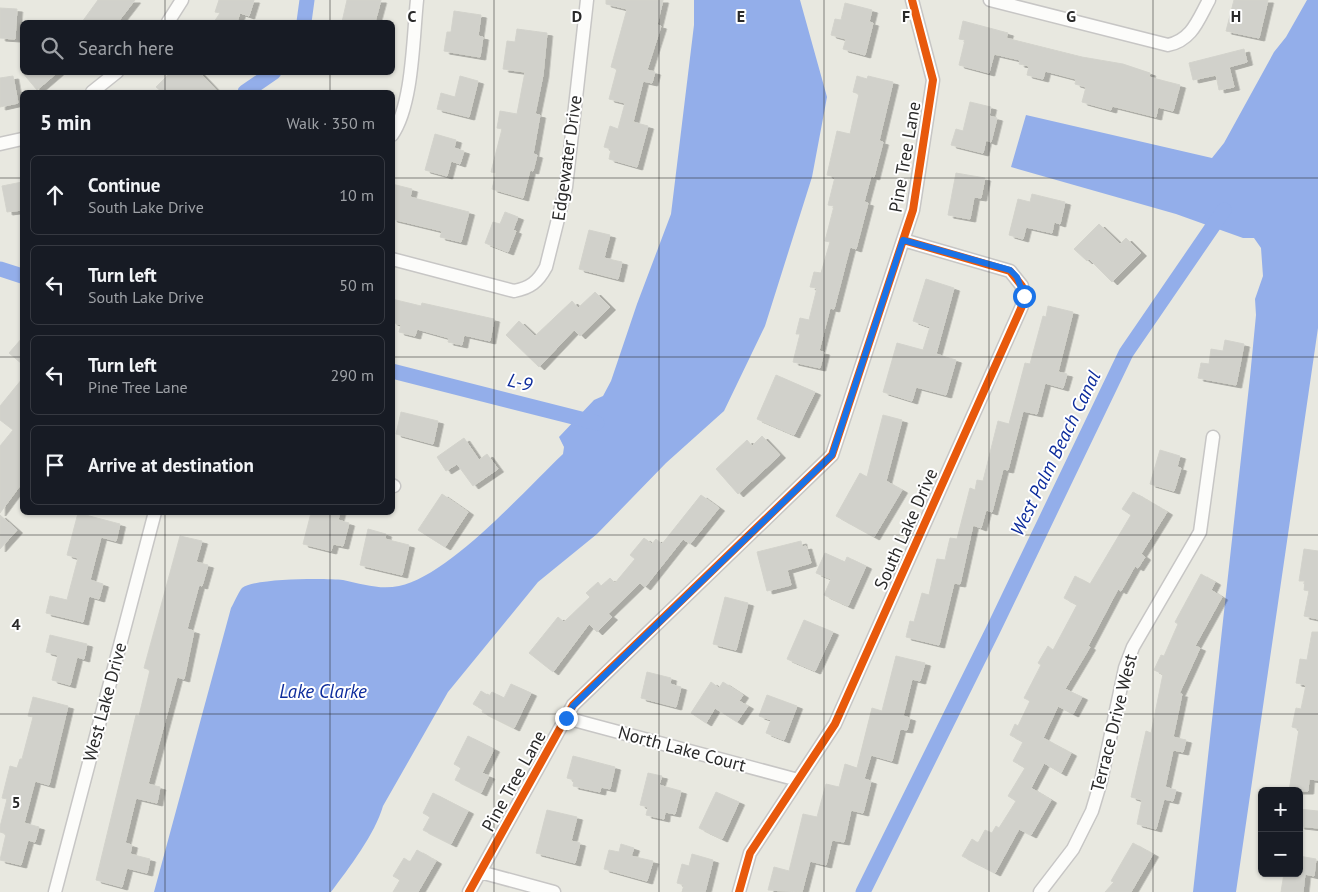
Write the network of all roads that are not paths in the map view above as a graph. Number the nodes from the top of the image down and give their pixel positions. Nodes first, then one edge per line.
1 (182, 0) edge
2 (418, 0) edge
3 (587, 0) edge
4 (912, 0) edge
5 (990, 0) edge
6 (1209, 0) edge
7 (169, 20) edge
8 (113, 75) edge
9 (94, 90) edge
10 (395, 130) edge
11 (20, 139) edge
12 (0, 144) edge
13 (903, 240) junction
14 (395, 260) edge
15 (1213, 437) dead end
16 (154, 515) edge
17 (566, 718) junction
18 (798, 780) junction
19 (480, 872) junction
20 (55, 892) edge
21 (469, 892) edge
22 (554, 892) edge
23 (740, 892) edge
24 (1040, 892) edge

1 - 7 street
2 - 10 street
3 - 14 street, Edgewater Drive
4 - 13 street, Pine Tree Lane
5 - 6 street
8 - 9 street
11 - 12 street
13 - 17 street, Pine Tree Lane
13 - 18 street, South Lake Drive
15 - 24 street, Terrace Drive West
16 - 20 street, West Lake Drive
17 - 18 street, North Lake Court
17 - 19 street, Pine Tree Lane
18 - 23 street, South Lake Drive
19 - 21 street, Pine Tree Lane
19 - 22 street

